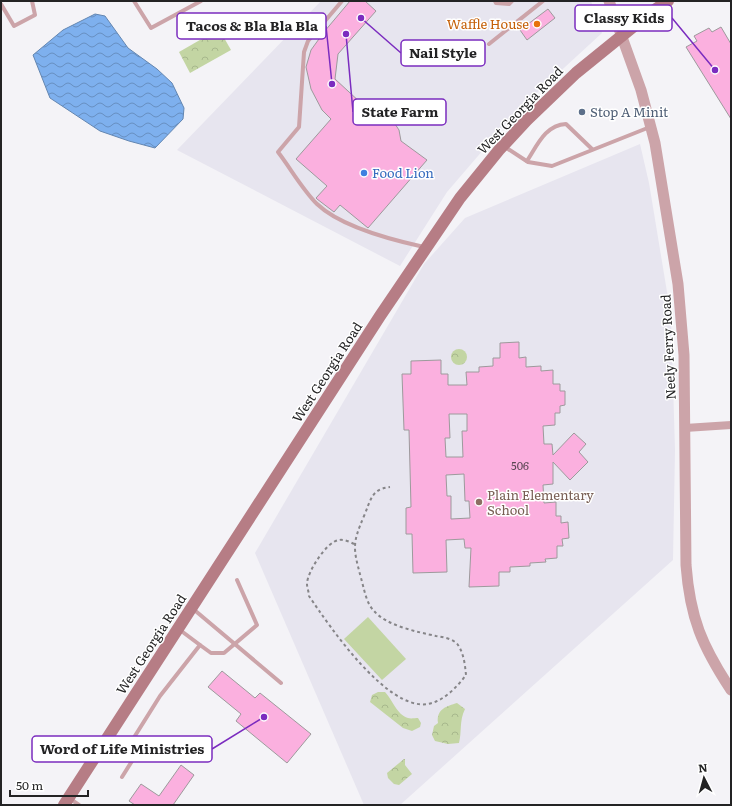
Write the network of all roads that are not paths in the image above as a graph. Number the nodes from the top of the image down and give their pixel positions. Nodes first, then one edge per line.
1 (32, 1) edge
2 (134, 1) edge
3 (200, 1) edge
4 (342, 1) edge
5 (495, 1) edge
6 (512, 1) edge
7 (543, 1) edge
8 (609, 1) edge
9 (668, 1) edge
10 (1, 4) edge
11 (622, 36) junction
12 (489, 44) dead end
13 (651, 126) junction
14 (503, 146) junction
15 (592, 149) junction
16 (527, 161) junction
17 (425, 247) junction
18 (731, 425) edge
19 (685, 428) junction
20 (237, 580) dead end
21 (192, 608) junction
22 (178, 629) junction
23 (235, 644) junction
24 (200, 645) junction
25 (281, 683) dead end
26 (731, 690) edge
27 (110, 734) junction
28 (128, 747) junction
29 (122, 777) dead end
30 (66, 802) edge
31 (79, 805) edge

1 - 10 lane
2 - 3 lane
4 - 17 lane
5 - 6 lane
7 - 12 lane
8 - 11 street, Neely Ferry Road
9 - 11 main road, West Georgia Road
11 - 13 street, Neely Ferry Road
11 - 14 main road, West Georgia Road
13 - 15 lane
13 - 19 street, Neely Ferry Road
14 - 16 lane
14 - 17 main road, West Georgia Road
15 - 16 lane
15 - 16 lane
17 - 21 main road, West Georgia Road
18 - 19 street
19 - 26 street, Neely Ferry Road
20 - 23 lane
21 - 22 main road, West Georgia Road
21 - 23 lane
22 - 24 lane
22 - 27 main road, West Georgia Road
23 - 24 lane
23 - 25 lane
24 - 28 lane
27 - 28 lane
27 - 30 main road, West Georgia Road
28 - 29 lane
30 - 31 lane

